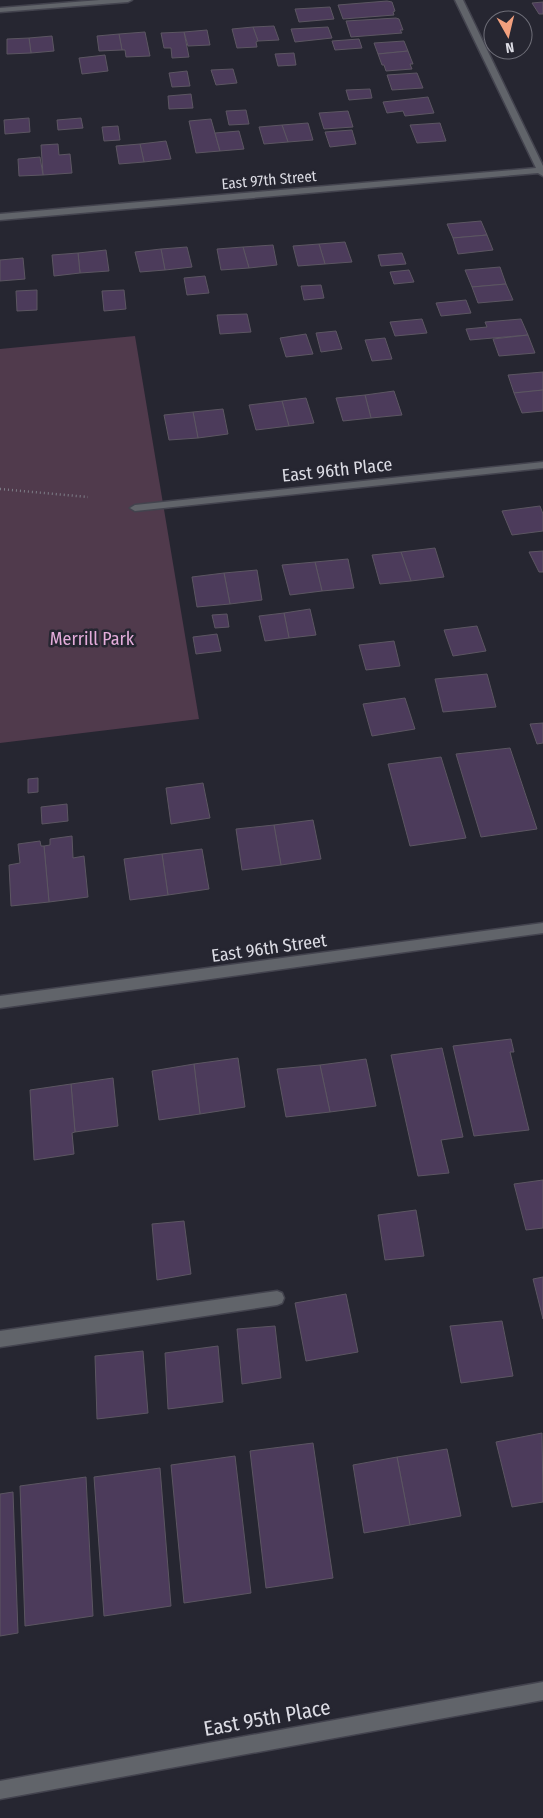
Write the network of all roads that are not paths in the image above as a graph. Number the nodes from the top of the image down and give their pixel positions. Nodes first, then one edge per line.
1 (128, 0) edge
2 (459, 0) edge
3 (0, 10) edge
4 (542, 172) edge
5 (0, 217) edge
6 (543, 465) edge
7 (134, 508) dead end
8 (543, 928) edge
9 (0, 1002) edge
10 (277, 1298) dead end
11 (0, 1339) edge
12 (543, 1691) edge
13 (0, 1790) edge

1 - 3 street
2 - 4 street
4 - 5 street, East 97th Street
6 - 7 street, East 96th Place
8 - 9 street, East 96th Street
10 - 11 street
12 - 13 street, East 95th Place

